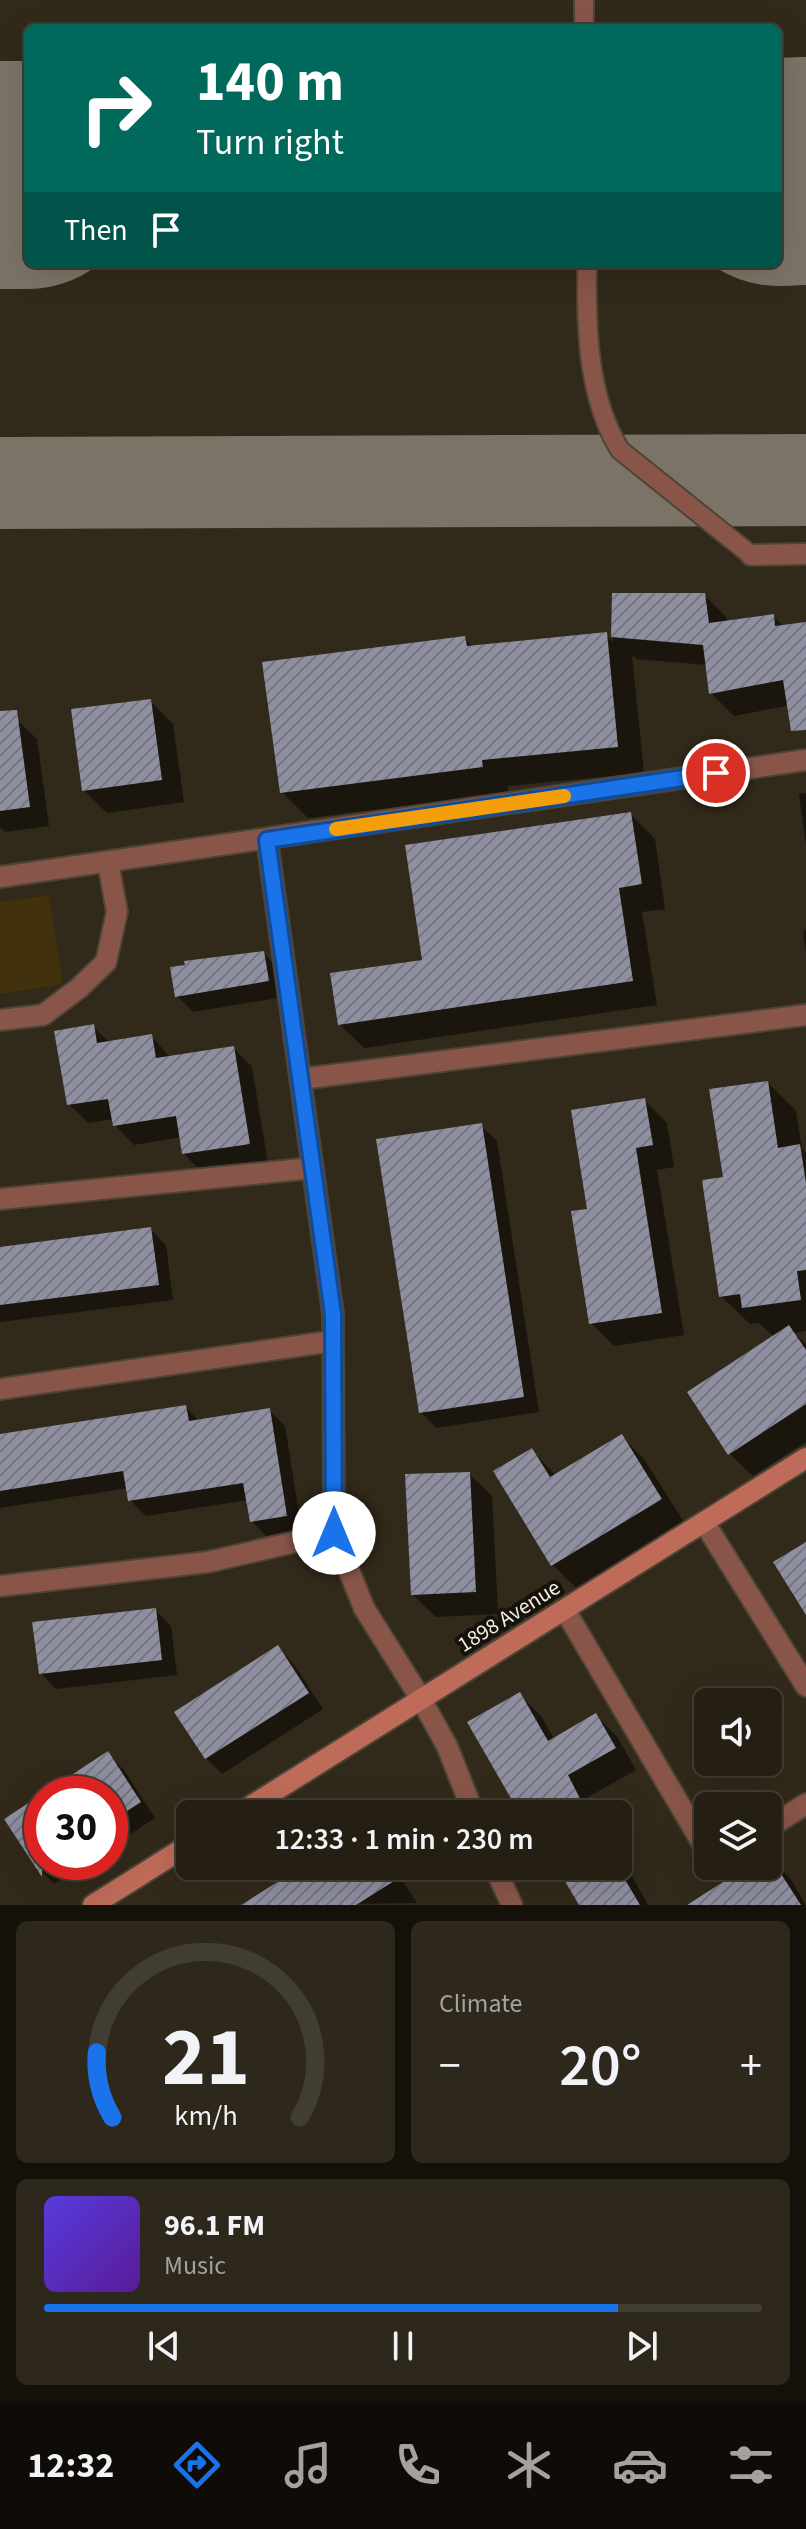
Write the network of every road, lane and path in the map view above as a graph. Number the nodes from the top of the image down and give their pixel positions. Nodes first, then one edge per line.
1 (584, 0) edge
2 (584, 24) edge
3 (587, 268) edge
4 (806, 554) edge
5 (751, 555) joint
6 (806, 760) edge
7 (267, 840) junction
8 (108, 862) junction
9 (0, 877) edge
10 (806, 1015) edge
11 (0, 1020) edge
12 (301, 1079) junction
13 (313, 1168) junction
14 (0, 1199) edge
15 (333, 1341) junction
16 (0, 1389) edge
17 (806, 1458) edge
18 (704, 1522) junction
19 (334, 1533) junction
20 (0, 1586) edge
21 (565, 1610) junction
22 (806, 1686) edge
23 (421, 1699) junction
24 (260, 1800) edge
25 (468, 1800) edge
26 (806, 1804) edge
27 (782, 1819) edge
28 (694, 1829) edge
29 (176, 1853) edge
30 (500, 1880) edge
31 (93, 1905) edge
32 (512, 1905) edge

1 - 2 lane
3 - 5 lane
4 - 5 street
6 - 7 street
7 - 8 street
7 - 12 street
8 - 9 street
8 - 11 street
10 - 12 street
12 - 13 street
13 - 14 street
13 - 15 street
15 - 16 street
15 - 19 street
17 - 18 street, 1898 Avenue
18 - 21 street, 1898 Avenue
18 - 22 street
19 - 20 street
19 - 23 street
21 - 23 street, 1898 Avenue
21 - 28 street
23 - 24 street, 1898 Avenue
23 - 25 street
26 - 27 street
29 - 31 street
30 - 32 street

